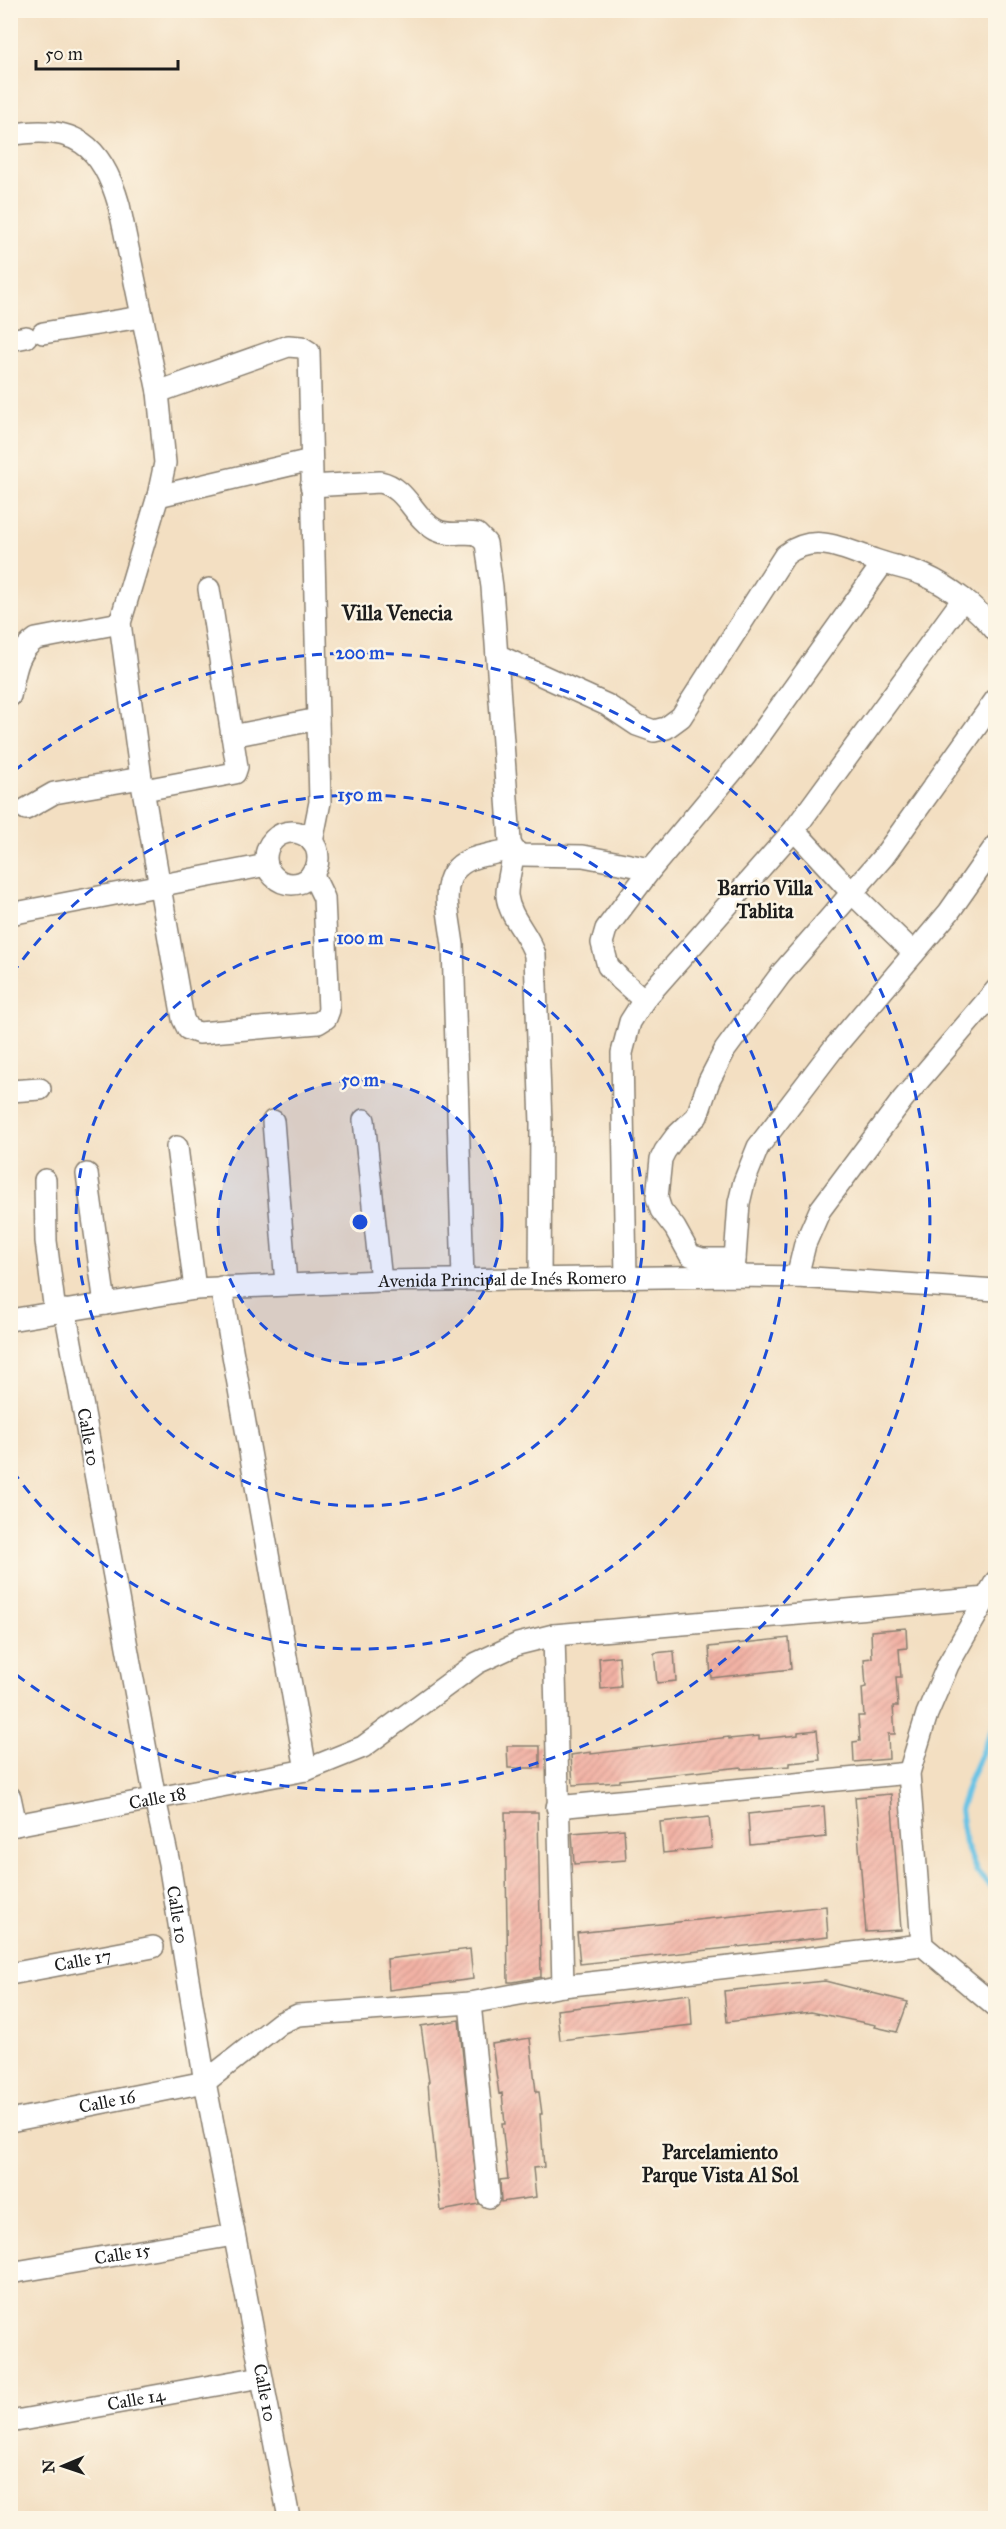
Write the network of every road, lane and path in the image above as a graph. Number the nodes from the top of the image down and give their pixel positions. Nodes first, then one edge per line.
1 (10, 135) edge
2 (141, 316) junction
3 (26, 337) edge
4 (158, 392) junction
5 (310, 460) junction
6 (311, 486) junction
7 (158, 496) junction
8 (883, 563) junction
9 (209, 589) dead end
10 (963, 599) junction
11 (120, 623) junction
12 (996, 631) edge
13 (497, 655) junction
14 (10, 696) edge
15 (996, 699) edge
16 (318, 719) junction
17 (232, 736) junction
18 (142, 784) junction
19 (26, 809) dead end
20 (794, 830) junction
21 (312, 842) junction
22 (996, 845) edge
23 (513, 850) junction
24 (267, 865) junction
25 (651, 869) junction
26 (312, 873) junction
27 (160, 885) junction
28 (852, 893) junction
29 (10, 914) edge
30 (914, 953) junction
31 (996, 990) edge
32 (644, 1000) junction
33 (40, 1089) dead end
34 (10, 1091) edge
35 (363, 1120) dead end
36 (273, 1121) dead end
37 (177, 1148) dead end
38 (87, 1174) dead end
39 (45, 1180) dead end
40 (734, 1268) junction
41 (797, 1277) junction
42 (626, 1278) junction
43 (540, 1279) junction
44 (463, 1280) junction
45 (381, 1281) junction
46 (286, 1284) junction
47 (221, 1287) junction
48 (195, 1289) junction
49 (996, 1290) edge
50 (105, 1304) junction
51 (60, 1311) junction
52 (10, 1320) edge
53 (991, 1590) edge
54 (554, 1635) junction
55 (306, 1770) junction
56 (909, 1773) junction
57 (10, 1797) edge
58 (155, 1799) junction
59 (557, 1807) junction
60 (13, 1825) edge
61 (922, 1945) junction
62 (153, 1947) dead end
63 (10, 1974) edge
64 (563, 1986) junction
65 (471, 2002) junction
66 (996, 2007) edge
67 (205, 2082) junction
68 (10, 2121) edge
69 (489, 2196) dead end
70 (234, 2235) junction
71 (10, 2273) edge
72 (261, 2378) junction
73 (10, 2422) edge
74 (286, 2518) edge

1 - 2 street
2 - 3 street
2 - 4 street
4 - 5 street
4 - 7 street
5 - 6 street
5 - 7 street
6 - 13 street
6 - 16 street
7 - 11 street
8 - 10 street
8 - 13 street
8 - 25 street
9 - 17 street
10 - 12 street
10 - 20 street
11 - 14 street
11 - 18 street
13 - 23 street
15 - 28 street
16 - 17 street
16 - 21 street
17 - 18 street
18 - 19 street
18 - 27 street
20 - 28 street
20 - 32 street
21 - 24 street
21 - 26 street
22 - 30 street
23 - 25 street
23 - 43 street
23 - 44 street
24 - 26 street
24 - 27 street
25 - 32 street
26 - 27 street
27 - 29 street
28 - 30 street
28 - 40 street
30 - 40 street
31 - 41 street
32 - 42 street
33 - 34 street
35 - 45 street
36 - 46 street
37 - 48 street
38 - 50 street
39 - 51 street, Calle 10
40 - 41 street, Avenida Principal de Inés Romero
40 - 42 street, Avenida Principal de Inés Romero
41 - 49 street, Avenida Principal de Inés Romero
42 - 43 street, Avenida Principal de Inés Romero
43 - 44 street, Avenida Principal de Inés Romero
44 - 45 street, Avenida Principal de Inés Romero
45 - 46 street, Avenida Principal de Inés Romero
46 - 47 street, Avenida Principal de Inés Romero
47 - 48 street, Avenida Principal de Inés Romero
47 - 55 street
48 - 50 street, Avenida Principal de Inés Romero
50 - 51 street, Avenida Principal de Inés Romero
51 - 52 street, Avenida Principal de Inés Romero
51 - 58 street, Calle 10
53 - 54 street, Calle 18
53 - 56 street
54 - 55 street, Calle 18
54 - 59 street
55 - 58 street, Calle 18
56 - 59 street
56 - 61 street
57 - 60 street
58 - 60 street, Calle 18
58 - 67 street, Calle 10
59 - 64 street
61 - 64 street
61 - 66 street
62 - 63 street, Calle 17
64 - 65 street
65 - 67 street
65 - 69 street
67 - 68 street, Calle 16
67 - 70 street, Calle 10
70 - 71 street, Calle 15
70 - 72 street, Calle 10
72 - 73 street, Calle 14
72 - 74 street, Calle 10

